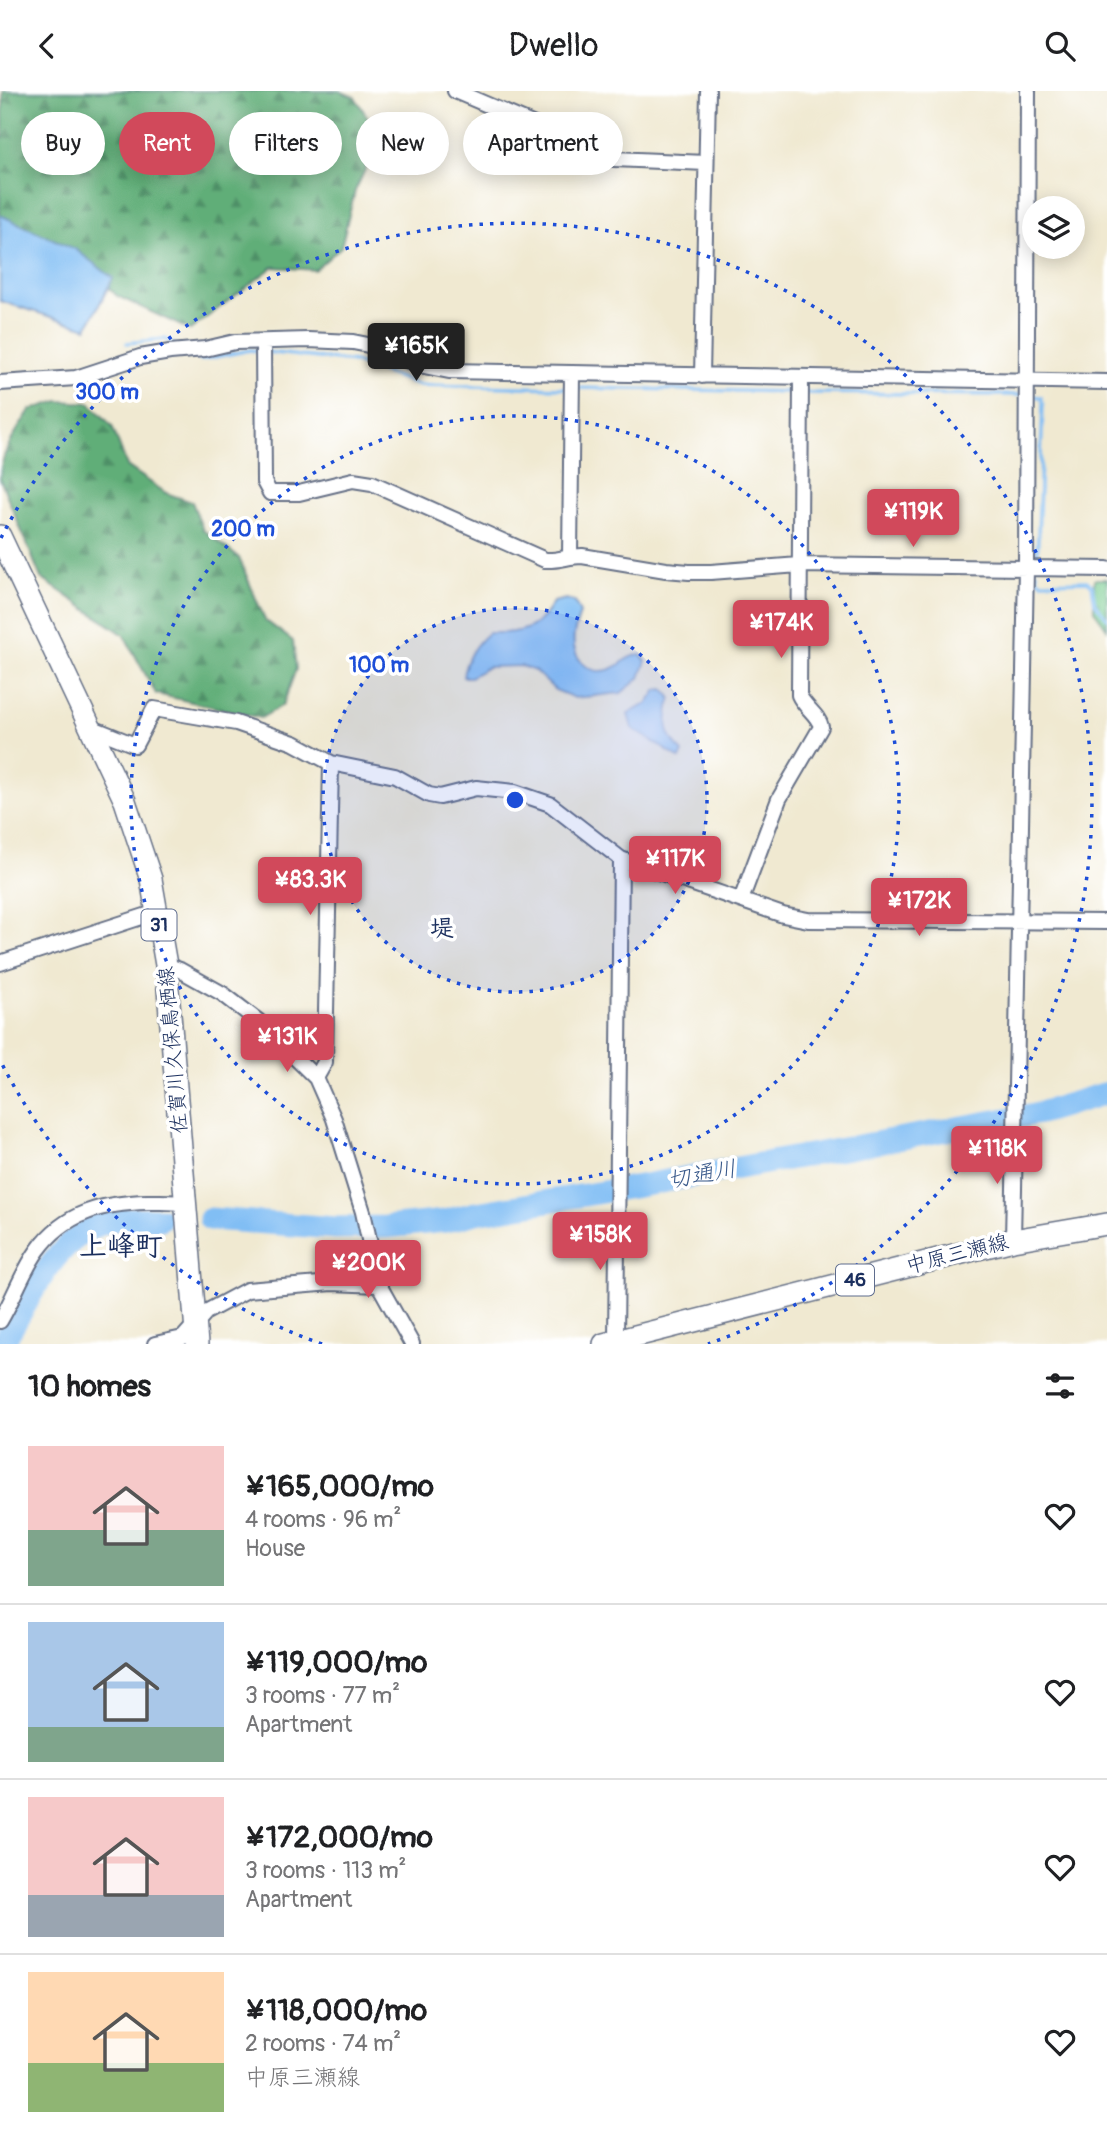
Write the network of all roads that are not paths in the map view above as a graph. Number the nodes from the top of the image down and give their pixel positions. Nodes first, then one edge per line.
1 (455, 91) edge
2 (708, 91) edge
3 (1028, 91) edge
4 (706, 163) junction
5 (262, 342) junction
6 (572, 373) junction
7 (702, 376) junction
8 (801, 377) junction
9 (1027, 381) junction
10 (1107, 382) edge
11 (0, 383) edge
12 (0, 536) edge
13 (570, 556) junction
14 (799, 565) junction
15 (1026, 568) junction
16 (1107, 569) edge
17 (90, 727) junction
18 (331, 764) junction
19 (621, 859) junction
20 (741, 900) junction
21 (157, 912) junction
22 (1018, 921) junction
23 (1107, 922) edge
24 (0, 963) edge
25 (166, 965) junction
26 (316, 1078) junction
27 (186, 1204) junction
28 (1107, 1224) edge
29 (1013, 1240) junction
30 (379, 1285) junction
31 (0, 1321) edge
32 (196, 1334) edge
33 (670, 1335) edge
34 (610, 1342) edge
35 (155, 1344) edge
36 (412, 1344) edge

1 - 4 street
2 - 4 street
3 - 9 street
4 - 7 street
5 - 6 street
5 - 11 street
5 - 13 street
6 - 7 street
6 - 13 street
7 - 8 street
8 - 9 street
8 - 14 street
9 - 10 street
9 - 15 street
12 - 17 main road, 佐賀川久保鳥栖線 / 31
13 - 14 street
14 - 15 street
14 - 20 street
15 - 16 street
15 - 22 street
17 - 18 street
17 - 21 main road, 佐賀川久保鳥栖線 / 31
18 - 19 street
18 - 26 street
19 - 20 street
19 - 34 street
20 - 22 street
21 - 24 street
21 - 25 main road, 佐賀川久保鳥栖線 / 31
22 - 23 street
22 - 29 street
25 - 26 street
25 - 27 main road, 佐賀川久保鳥栖線 / 31
26 - 30 street
27 - 31 street
27 - 32 main road, 佐賀川久保鳥栖線 / 31
28 - 29 main road, 中原三瀬線 / 46
29 - 33 main road, 中原三瀬線 / 46
30 - 32 street
30 - 36 street
32 - 35 street
33 - 34 main road, 中原三瀬線 / 46

